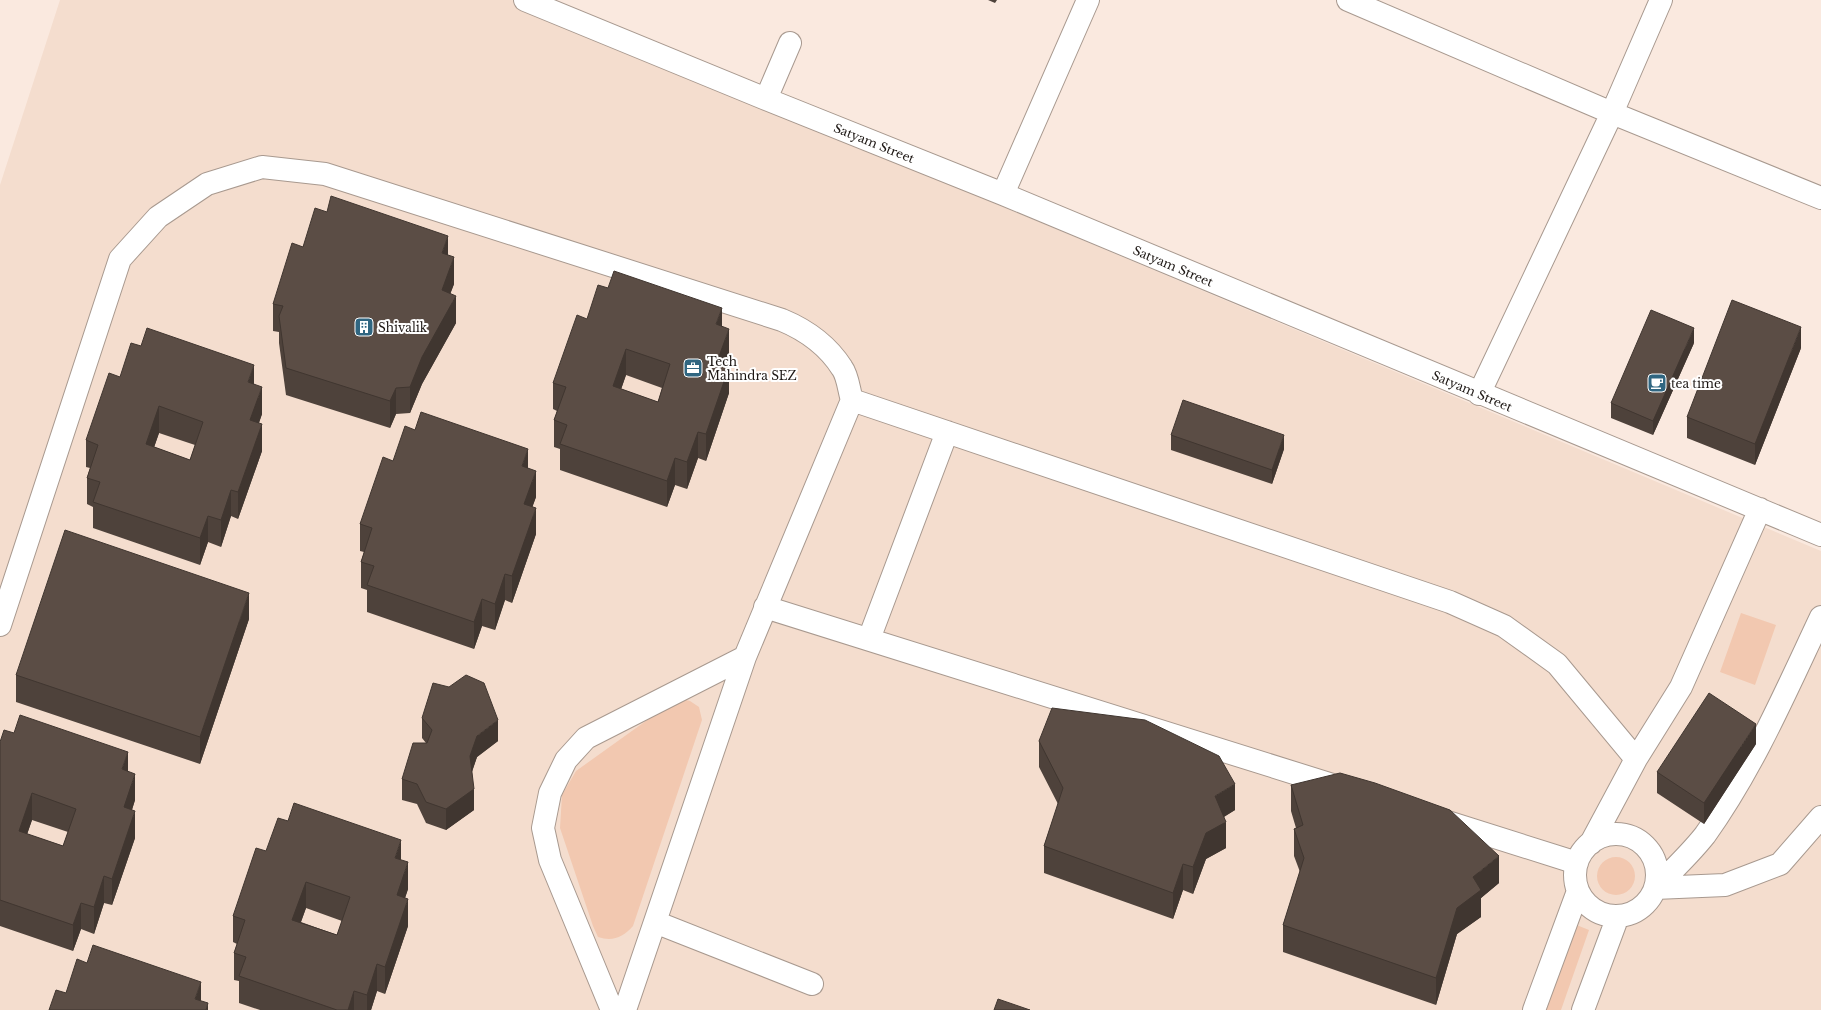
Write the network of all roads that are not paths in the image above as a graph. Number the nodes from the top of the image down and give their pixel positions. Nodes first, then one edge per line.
1 (525, 0) edge
2 (1088, 0) edge
3 (1348, 0) edge
4 (1661, 0) edge
5 (790, 43) dead end
6 (766, 99) junction
7 (1612, 113) junction
8 (1003, 194) junction
9 (1821, 198) edge
10 (1479, 394) junction
11 (852, 400) junction
12 (947, 432) junction
13 (1760, 509) junction
14 (1821, 534) edge
15 (766, 607) junction
16 (1821, 617) edge
17 (0, 625) edge
18 (868, 639) junction
19 (745, 657) junction
20 (1636, 759) junction
21 (1364, 795) edge
22 (1425, 815) edge
23 (1821, 816) edge
24 (1591, 843) junction
25 (1577, 863) junction
26 (1655, 888) junction
27 (1578, 891) junction
28 (1618, 916) junction
29 (655, 922) junction
30 (812, 984) dead end
31 (612, 1010) edge
32 (625, 1010) edge
33 (1534, 1010) edge
34 (1583, 1010) edge

1 - 6 street, Satyam Street
2 - 8 street
3 - 7 street
4 - 7 street
5 - 6 street
6 - 8 street, Satyam Street
7 - 9 street
7 - 10 street
8 - 10 street, Satyam Street
10 - 13 street, Satyam Street
11 - 12 street
11 - 15 street
11 - 17 street
12 - 18 street
12 - 20 street
13 - 14 street, Satyam Street
13 - 20 street
15 - 18 street
15 - 19 street
16 - 26 street
18 - 21 street
19 - 29 street
19 - 31 street
20 - 24 street
22 - 25 street
23 - 26 street
24 - 25 street
24 - 26 street
25 - 27 street
26 - 28 street
27 - 28 street
27 - 33 street
28 - 34 street
29 - 30 street
29 - 32 street

